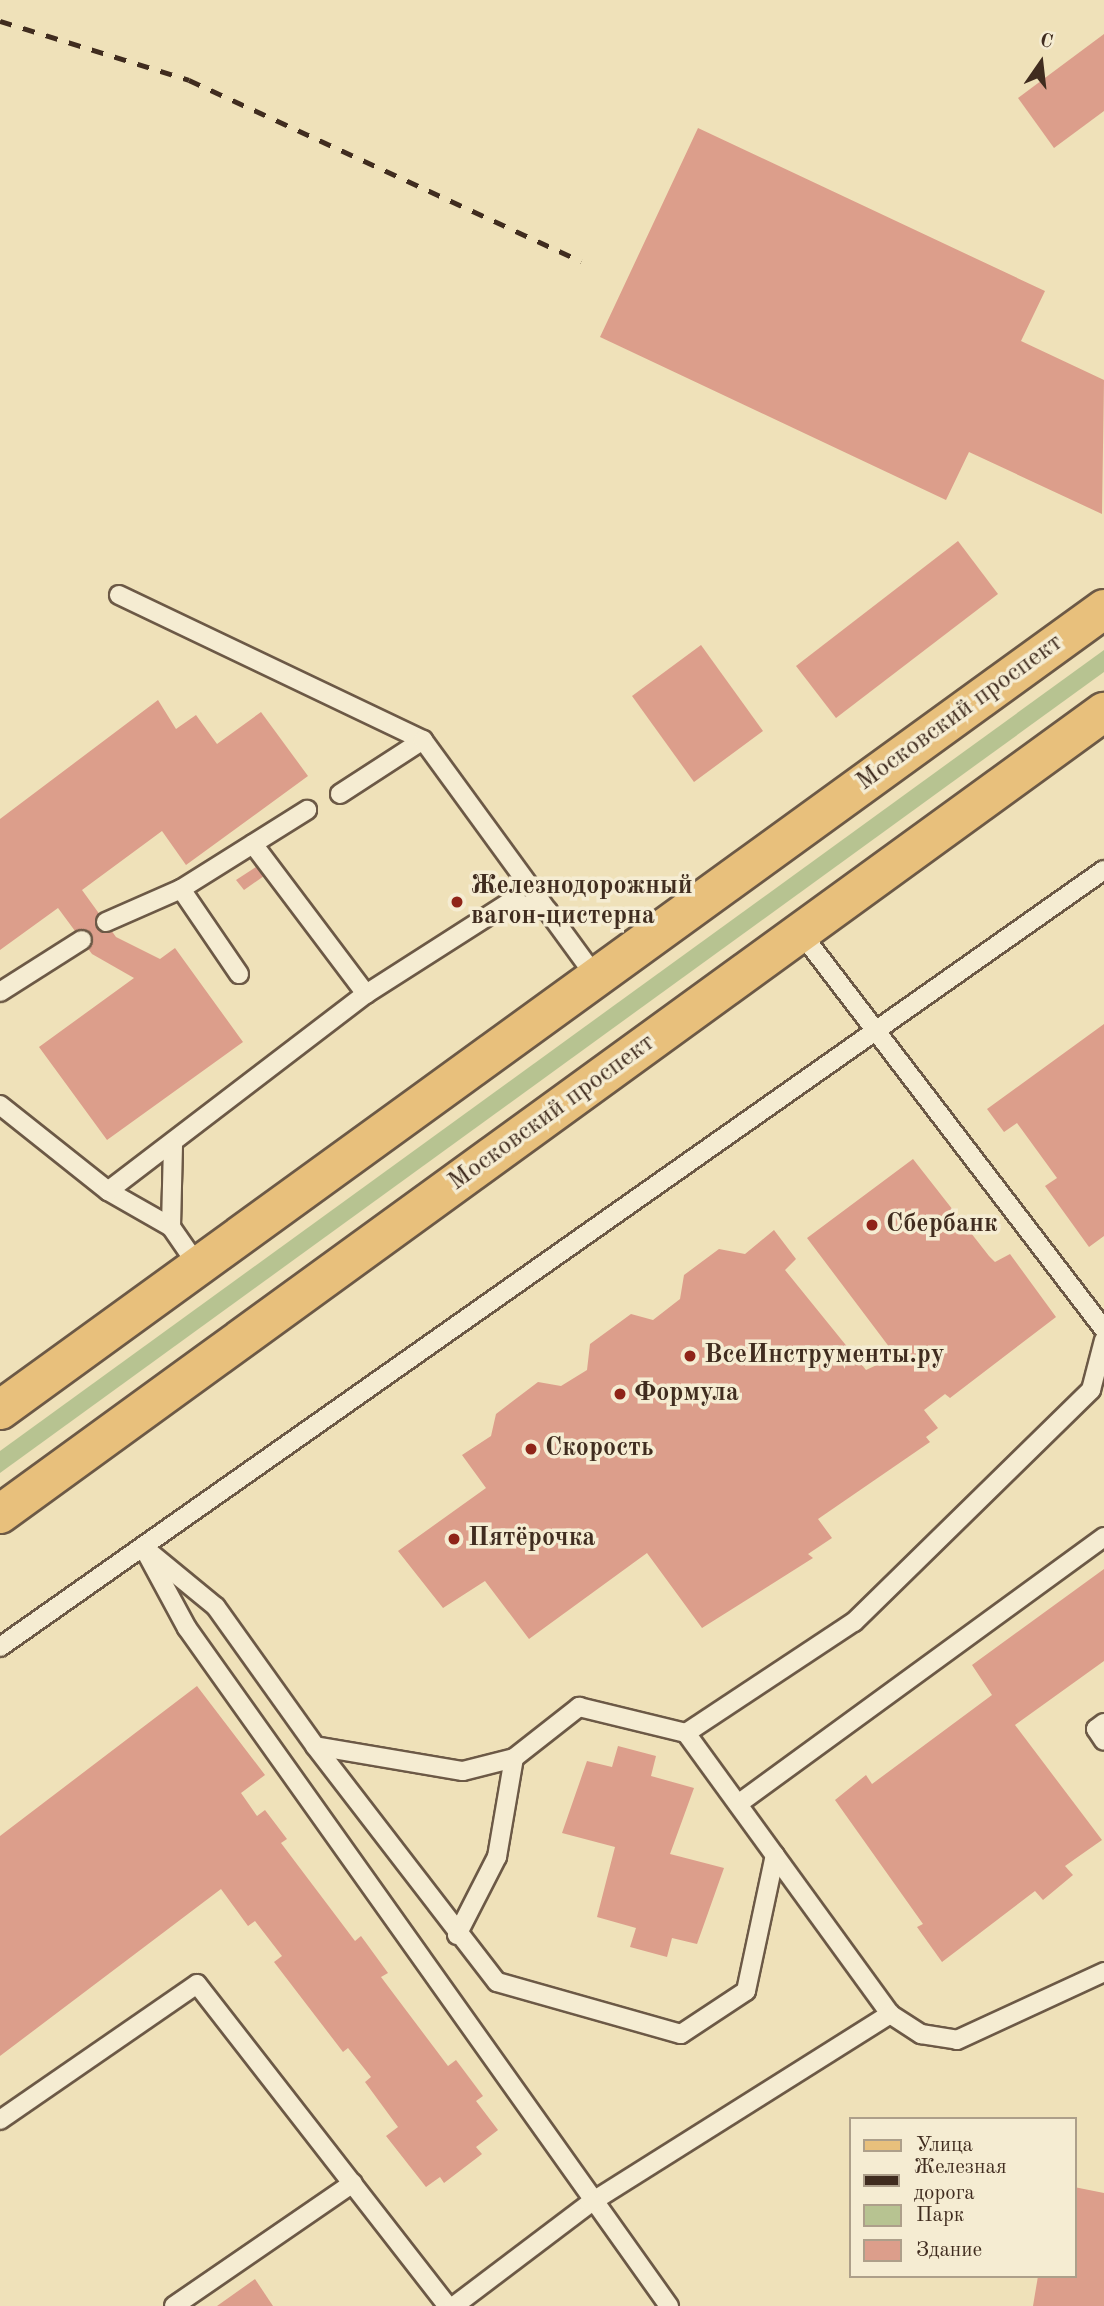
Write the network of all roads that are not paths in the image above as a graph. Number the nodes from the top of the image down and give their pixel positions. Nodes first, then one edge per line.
1 (119, 596) dead end
2 (1104, 609) edge
3 (1104, 712) edge
4 (423, 740) junction
5 (340, 794) dead end
6 (307, 810) dead end
7 (253, 844) junction
8 (1104, 870) edge
9 (181, 889) junction
10 (548, 911) junction
11 (106, 922) dead end
12 (801, 933) junction
13 (82, 940) dead end
14 (239, 974) dead end
15 (596, 977) junction
16 (0, 992) edge
17 (366, 994) junction
18 (876, 1031) junction
19 (0, 1105) edge
20 (173, 1143) junction
21 (108, 1191) junction
22 (171, 1227) junction
23 (198, 1266) junction
24 (1104, 1330) edge
25 (1104, 1340) edge
26 (0, 1409) edge
27 (0, 1514) edge
28 (1104, 1537) edge
29 (143, 1547) junction
30 (0, 1647) edge
31 (1104, 1723) edge
32 (686, 1733) junction
33 (1104, 1741) edge
34 (315, 1746) junction
35 (514, 1758) junction
36 (738, 1804) junction
37 (775, 1856) junction
38 (457, 1934) junction
39 (1104, 1972) edge
40 (890, 2014) junction
41 (0, 2120) edge
42 (353, 2183) junction
43 (590, 2203) junction
44 (174, 2306) edge
45 (449, 2306) edge
46 (454, 2306) edge
47 (669, 2306) edge

1 - 4 lane
2 - 15 main road, Московский проспект
3 - 12 main road, Московский проспект
4 - 5 lane
4 - 10 lane
6 - 7 lane
7 - 9 lane
7 - 17 lane
8 - 18 lane
9 - 11 lane
9 - 14 lane
10 - 15 lane
10 - 17 lane
12 - 18 lane
12 - 27 main road, Московский проспект
13 - 16 lane
15 - 23 main road, Московский проспект
17 - 20 lane
18 - 24 lane
18 - 29 lane
19 - 21 lane
20 - 21 lane
20 - 22 lane
21 - 22 lane
22 - 23 lane
23 - 26 main road, Московский проспект
25 - 32 lane
28 - 36 lane
29 - 30 lane
29 - 34 lane
29 - 43 lane
31 - 33 lane
32 - 35 lane
32 - 36 lane
34 - 35 lane
34 - 38 lane
35 - 38 lane
36 - 37 lane
37 - 38 lane
37 - 40 lane
39 - 40 lane
40 - 43 lane
41 - 42 lane
42 - 44 lane
42 - 45 lane
43 - 46 lane
43 - 47 lane

